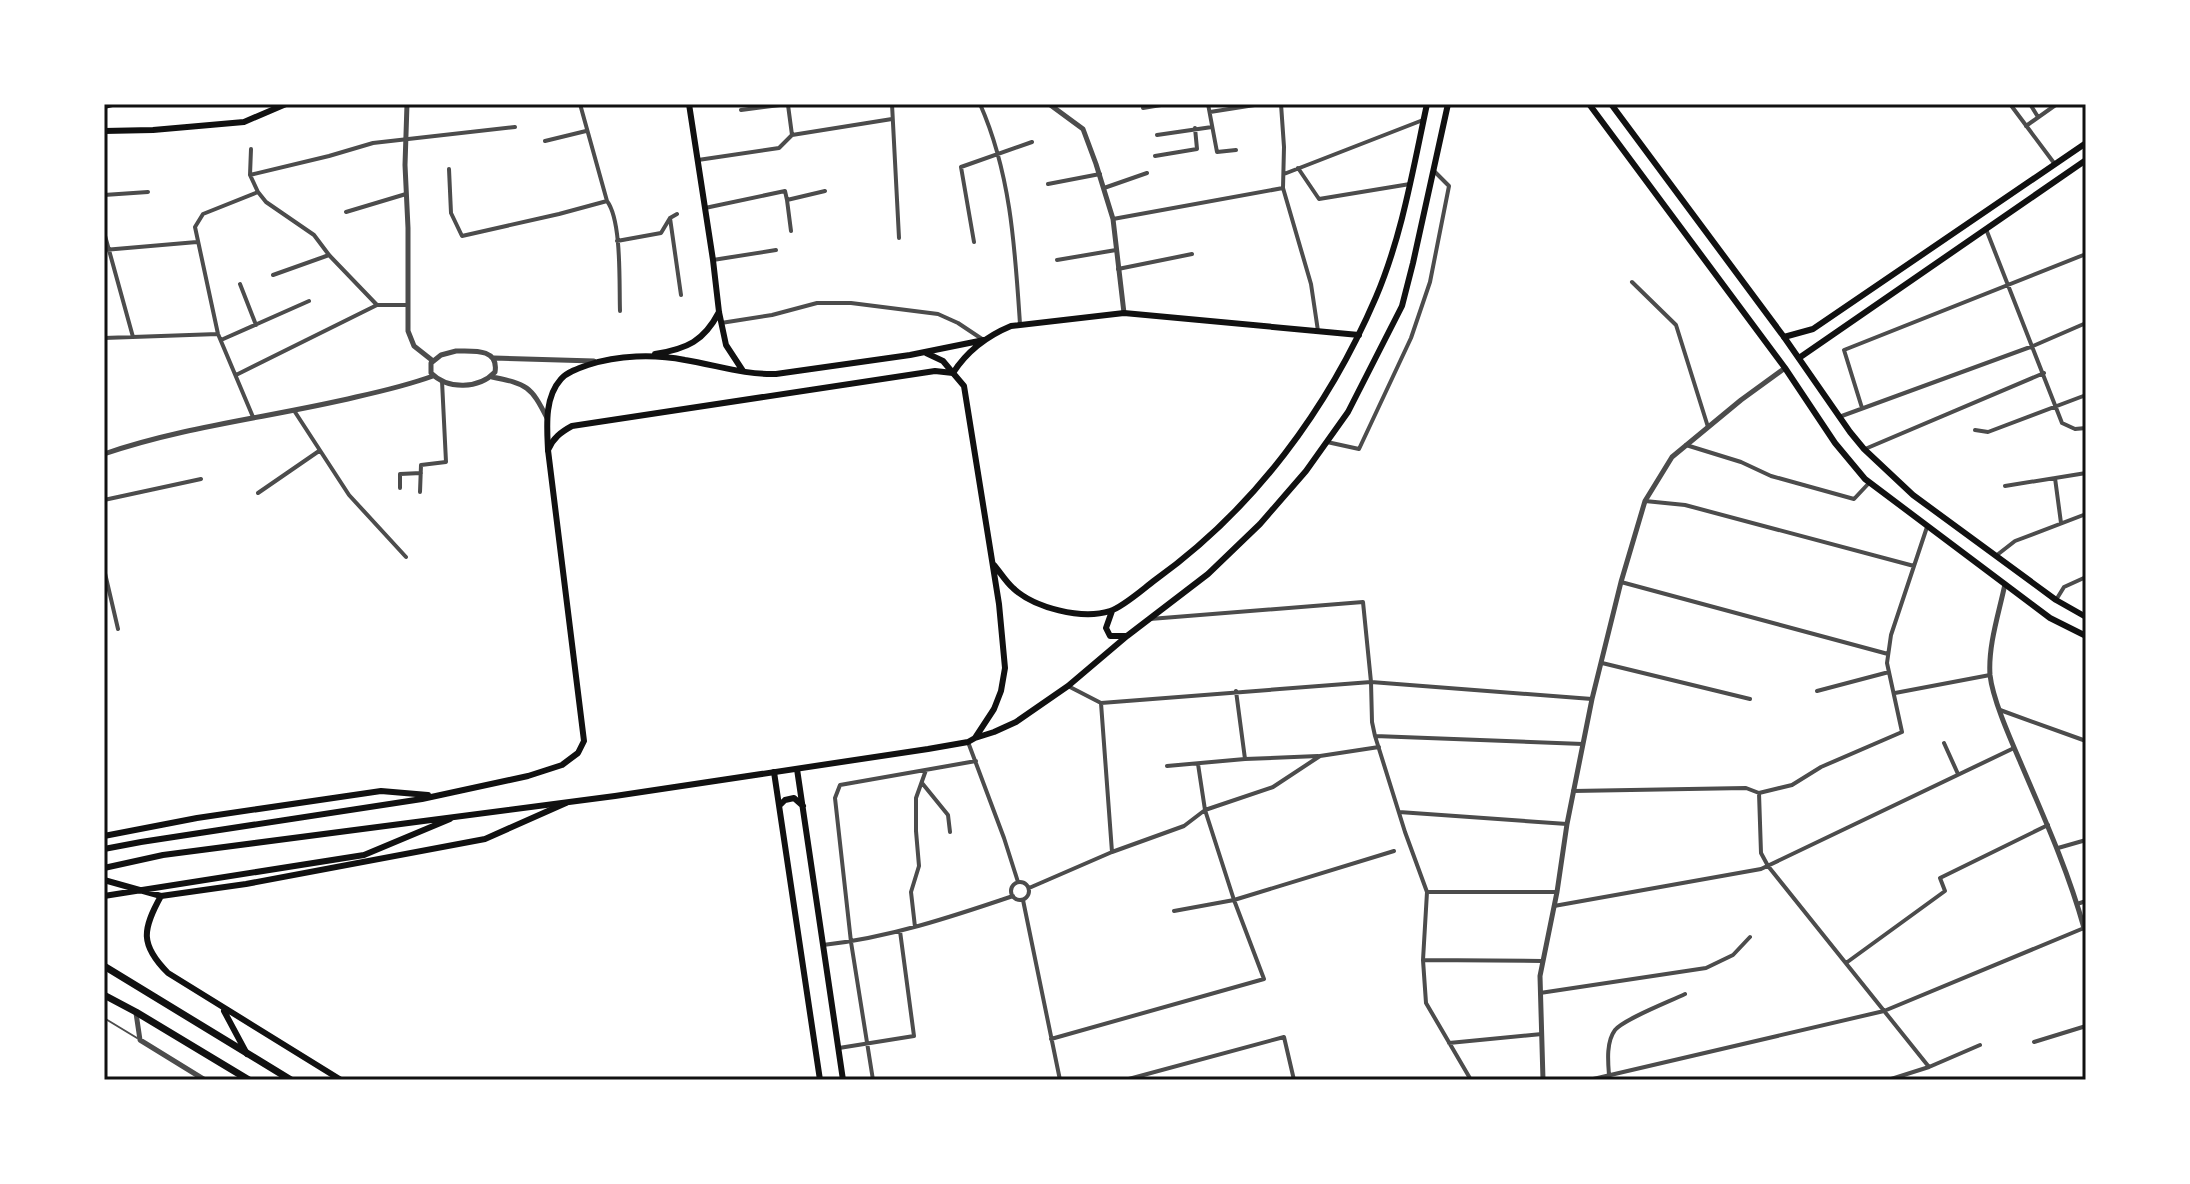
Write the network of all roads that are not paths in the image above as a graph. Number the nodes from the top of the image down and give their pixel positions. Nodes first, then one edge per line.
1 (112, 104) edge
2 (286, 104) edge
3 (407, 104) edge
4 (580, 104) edge
5 (689, 104) edge
6 (788, 104) edge
7 (892, 104) edge
8 (980, 104) edge
9 (1167, 104) edge
10 (1208, 104) edge
11 (1261, 104) edge
12 (1281, 104) edge
13 (1427, 104) edge
14 (1448, 104) edge
15 (1589, 104) edge
16 (1611, 104) edge
17 (2010, 104) edge
18 (2030, 104) edge
19 (2057, 104) edge
20 (1055, 105) edge
21 (104, 106) edge
22 (1143, 108) dead end
23 (741, 110) dead end
24 (1210, 112) junction
25 (2038, 117) junction
26 (892, 119) junction
27 (1423, 120) junction
28 (2026, 126) junction
29 (515, 127) dead end
30 (1212, 127) junction
31 (1195, 128) junction
32 (104, 131) edge
33 (586, 131) junction
34 (792, 135) junction
35 (1157, 135) dead end
36 (406, 140) junction
37 (545, 141) dead end
38 (1032, 142) dead end
39 (2086, 143) edge
40 (251, 149) dead end
41 (1236, 150) dead end
42 (998, 154) junction
43 (1155, 156) dead end
44 (698, 160) junction
45 (2086, 160) edge
46 (2055, 164) junction
47 (1298, 168) junction
48 (449, 169) dead end
49 (1433, 170) junction
50 (1147, 173) dead end
51 (1100, 174) junction
52 (1283, 174) junction
53 (250, 175) junction
54 (1048, 184) dead end
55 (1410, 184) junction
56 (1104, 188) junction
57 (1283, 188) junction
58 (825, 191) dead end
59 (148, 192) dead end
60 (258, 192) junction
61 (406, 194) junction
62 (104, 195) edge
63 (787, 200) junction
64 (607, 201) junction
65 (705, 208) junction
66 (346, 212) dead end
67 (677, 214) dead end
68 (670, 218) junction
69 (1113, 219) junction
70 (1986, 229) junction
71 (791, 231) dead end
72 (104, 232) edge
73 (899, 238) dead end
74 (617, 241) junction
75 (197, 242) junction
76 (974, 242) dead end
77 (106, 249) edge
78 (776, 250) dead end
79 (1116, 250) junction
80 (1192, 254) dead end
81 (2086, 254) edge
82 (329, 255) junction
83 (713, 260) junction
84 (1057, 260) dead end
85 (1118, 269) junction
86 (273, 275) dead end
87 (1632, 282) dead end
88 (240, 284) dead end
89 (2008, 284) junction
90 (681, 295) dead end
91 (309, 301) dead end
92 (377, 305) junction
93 (407, 305) junction
94 (620, 311) dead end
95 (719, 312) junction
96 (1124, 313) junction
97 (721, 323) junction
98 (2086, 323) edge
99 (1020, 324) junction
100 (256, 325) junction
101 (1318, 331) junction
102 (218, 334) junction
103 (1359, 335) junction
104 (133, 337) junction
105 (1784, 337) junction
106 (104, 338) edge
107 (221, 340) junction
108 (984, 340) junction
109 (2033, 346) junction
110 (923, 352) junction
111 (645, 356) junction
112 (494, 358) junction
113 (1799, 358) junction
114 (433, 361) junction
115 (599, 362) junction
116 (1785, 368) junction
117 (743, 371) junction
118 (953, 373) junction
119 (2044, 373) junction
120 (236, 375) junction
121 (433, 376) junction
122 (491, 376) junction
123 (442, 381) junction
124 (2086, 395) edge
125 (2057, 406) junction
126 (1862, 408) junction
127 (295, 412) junction
128 (1839, 417) junction
129 (547, 418) junction
130 (254, 419) junction
131 (1708, 427) junction
132 (2086, 428) edge
133 (1975, 430) dead end
134 (1327, 442) junction
135 (1686, 445) junction
136 (1864, 449) junction
137 (548, 450) junction
138 (319, 451) junction
139 (104, 454) edge
140 (421, 473) junction
141 (2086, 473) edge
142 (2055, 478) junction
143 (201, 479) dead end
144 (1869, 483) junction
145 (2005, 486) dead end
146 (400, 488) dead end
147 (420, 492) dead end
148 (258, 493) dead end
149 (104, 500) edge
150 (1645, 501) junction
151 (2086, 514) edge
152 (2061, 523) junction
153 (1927, 527) junction
154 (1997, 555) junction
155 (406, 557) dead end
156 (992, 562) junction
157 (1914, 566) junction
158 (104, 569) edge
159 (2086, 577) edge
160 (1621, 582) junction
161 (2005, 583) junction
162 (2056, 600) junction
163 (1112, 611) junction
164 (2086, 617) edge
165 (1149, 619) junction
166 (118, 629) dead end
167 (1127, 636) junction
168 (2086, 636) edge
169 (1888, 654) junction
170 (1602, 663) junction
171 (1889, 672) junction
172 (1990, 675) junction
173 (1371, 682) junction
174 (1068, 686) junction
175 (1236, 691) junction
176 (1817, 691) dead end
177 (1893, 693) junction
178 (1592, 699) junction
179 (1750, 699) dead end
180 (1101, 703) junction
181 (2000, 710) junction
182 (1375, 736) junction
183 (971, 740) junction
184 (2086, 741) edge
185 (1944, 743) dead end
186 (1583, 744) junction
187 (1379, 747) junction
188 (2014, 748) junction
189 (1320, 756) junction
190 (1245, 759) junction
191 (976, 761) junction
192 (1198, 764) junction
193 (1167, 766) dead end
194 (797, 769) junction
195 (926, 770) junction
196 (774, 772) junction
197 (1958, 775) junction
198 (922, 783) junction
199 (1573, 791) junction
200 (1759, 793) junction
201 (439, 795) junction
202 (570, 801) junction
203 (779, 806) junction
204 (803, 806) junction
205 (1205, 810) junction
206 (1399, 812) junction
207 (458, 816) junction
208 (1567, 824) junction
209 (2048, 825) junction
210 (950, 832) dead end
211 (104, 836) edge
212 (2086, 840) edge
213 (2058, 848) junction
214 (104, 849) edge
215 (1394, 851) dead end
216 (1112, 852) junction
217 (1768, 866) junction
218 (104, 868) edge
219 (104, 880) edge
220 (1018, 882) junction
221 (1029, 888) junction
222 (1427, 892) junction
223 (1557, 892) junction
224 (104, 896) edge
225 (161, 896) junction
226 (1013, 896) junction
227 (1023, 900) junction
228 (1234, 900) junction
229 (2086, 901) edge
230 (2077, 904) junction
231 (1554, 906) junction
232 (1174, 911) dead end
233 (915, 927) junction
234 (2085, 929) edge
235 (900, 931) junction
236 (1750, 937) dead end
237 (851, 942) junction
238 (823, 945) junction
239 (1423, 960) junction
240 (1542, 961) junction
241 (1846, 963) junction
242 (104, 966) edge
243 (1540, 993) junction
244 (1685, 994) dead end
245 (104, 995) edge
246 (222, 1008) junction
247 (1884, 1011) junction
248 (136, 1012) junction
249 (104, 1018) edge
250 (2086, 1026) edge
251 (1542, 1034) junction
252 (1051, 1039) junction
253 (140, 1040) junction
254 (2034, 1042) dead end
255 (867, 1043) junction
256 (1449, 1043) junction
257 (1980, 1045) dead end
258 (839, 1048) junction
259 (247, 1054) junction
260 (1929, 1067) junction
261 (276, 1071) junction
262 (1609, 1075) junction
263 (205, 1080) edge
264 (249, 1080) edge
265 (271, 1080) edge
266 (291, 1080) edge
267 (341, 1080) edge
268 (820, 1080) edge
269 (843, 1080) edge
270 (873, 1080) edge
271 (1060, 1080) edge
272 (1125, 1080) edge
273 (1294, 1080) edge
274 (1471, 1080) edge
275 (1543, 1080) edge
276 (1589, 1080) edge
277 (1888, 1080) edge

1 - 21 main road
2 - 32 main road
3 - 36 street
4 - 33 street
5 - 44 main road
6 - 23 street
6 - 34 street
7 - 26 street
8 - 42 street
9 - 22 street
10 - 24 street
11 - 24 street
12 - 52 street
13 - 27 main road
14 - 49 main road
15 - 116 main road
16 - 105 main road
17 - 28 street
18 - 25 street
19 - 25 street
20 - 51 street
24 - 30 street
25 - 28 street
26 - 34 street
26 - 73 street
27 - 47 street
27 - 55 main road
28 - 46 street
29 - 36 street
30 - 31 street
30 - 41 street
31 - 35 street
31 - 43 street
33 - 37 street
33 - 64 street
34 - 44 street
36 - 53 street
36 - 61 street
38 - 42 street
39 - 46 main road
40 - 53 street
42 - 76 street
42 - 99 street
44 - 65 main road
45 - 70 main road
46 - 105 main road
47 - 52 street
47 - 55 street
48 - 64 street
49 - 134 main road
49 - 134 street
50 - 56 street
51 - 54 street
51 - 56 street
52 - 57 street
53 - 60 street
55 - 103 main road
56 - 69 street
57 - 69 street
57 - 101 street
58 - 63 street
59 - 62 street
60 - 75 street
60 - 82 street
61 - 66 street
61 - 93 street
63 - 65 street
63 - 71 street
64 - 74 street
65 - 83 main road
67 - 68 street
68 - 74 street
68 - 90 street
69 - 79 street
70 - 89 street
70 - 113 main road
72 - 77 street
74 - 94 street
75 - 77 street
75 - 102 street
77 - 104 street
78 - 83 street
79 - 84 street
79 - 85 street
80 - 85 street
81 - 89 street
82 - 86 street
82 - 92 street
83 - 95 main road
85 - 96 street
87 - 131 street
88 - 100 street
89 - 109 street
89 - 126 street
91 - 100 street
92 - 93 street
92 - 120 street
93 - 114 street
95 - 97 main road
95 - 111 main road
96 - 99 main road
96 - 101 main road
97 - 108 street
97 - 117 main road
98 - 109 street
99 - 108 main road
100 - 107 street
101 - 103 main road
102 - 104 street
102 - 107 street
103 - 163 main road
104 - 106 street
105 - 113 main road
107 - 120 street
108 - 110 main road
108 - 118 main road
109 - 119 street
109 - 126 street
110 - 117 main road
110 - 118 main road
111 - 115 main road
111 - 117 main road
112 - 114 street
112 - 115 street
112 - 122 street
113 - 128 main road
114 - 121 street
115 - 129 main road
116 - 131 street
116 - 144 main road
118 - 137 main road
118 - 156 main road
119 - 125 street
119 - 136 street
120 - 130 street
121 - 123 street
121 - 127 street
122 - 123 street
122 - 129 street
123 - 140 street
124 - 125 street
125 - 132 street
125 - 133 street
126 - 128 street
127 - 130 street
127 - 138 street
128 - 136 main road
129 - 137 main road
130 - 139 street
131 - 135 street
134 - 165 main road
135 - 144 street
135 - 150 street
136 - 154 main road
137 - 201 main road
138 - 148 street
138 - 155 street
140 - 146 street
140 - 147 street
141 - 142 street
142 - 145 street
142 - 152 street
143 - 149 street
144 - 153 main road
150 - 157 street
150 - 160 street
151 - 152 street
152 - 154 street
153 - 157 street
153 - 161 main road
154 - 162 main road
156 - 163 main road
156 - 183 main road
157 - 169 street
158 - 166 street
159 - 162 street
160 - 169 street
160 - 170 street
161 - 168 main road
161 - 172 street
162 - 164 main road
163 - 167 main road
165 - 167 main road
165 - 173 street
167 - 174 main road
169 - 171 street
170 - 178 street
170 - 179 street
171 - 176 street
171 - 177 street
172 - 177 street
172 - 181 street
173 - 175 street
173 - 178 street
173 - 182 street
174 - 180 street
174 - 183 main road
175 - 180 street
175 - 190 street
177 - 200 street
178 - 186 street
180 - 216 street
181 - 184 street
181 - 188 street
182 - 186 street
182 - 187 street
183 - 191 street
183 - 194 main road
185 - 197 street
186 - 199 street
187 - 189 street
187 - 206 street
188 - 197 street
188 - 209 street
189 - 190 street
189 - 205 street
190 - 192 street
191 - 195 street
191 - 220 street
192 - 193 street
192 - 205 street
194 - 196 main road
194 - 204 main road
195 - 198 street
195 - 237 street
196 - 202 main road
196 - 203 main road
197 - 217 street
198 - 210 street
198 - 233 street
199 - 200 street
199 - 208 street
200 - 217 street
201 - 211 main road
201 - 214 main road
202 - 207 main road
202 - 225 main road
203 - 204 main road
203 - 268 main road
204 - 238 main road
205 - 216 street
205 - 228 street
206 - 208 street
206 - 222 street
207 - 218 main road
207 - 224 main road
208 - 223 street
209 - 213 street
209 - 241 street
212 - 213 street
213 - 230 street
215 - 228 street
216 - 221 street
217 - 231 street
217 - 241 street
219 - 225 main road
220 - 221 street
220 - 226 street
221 - 227 street
222 - 223 street
222 - 239 street
223 - 231 street
225 - 246 main road
226 - 227 street
226 - 233 street
227 - 252 street
228 - 232 street
228 - 252 street
229 - 230 street
230 - 234 street
231 - 240 street
233 - 235 street
234 - 247 street
235 - 237 street
235 - 255 street
236 - 243 street
237 - 238 street
237 - 255 street
238 - 258 main road
239 - 240 street
239 - 256 street
240 - 243 street
241 - 247 street
242 - 259 highway
243 - 251 street
244 - 262 street
245 - 248 highway
246 - 259 main road
246 - 267 main road
247 - 260 street
247 - 262 street
248 - 253 street
248 - 264 highway
249 - 253 lane
250 - 254 street
251 - 256 street
251 - 275 street
252 - 271 street
253 - 263 street
255 - 258 street
255 - 270 street
256 - 274 street
257 - 260 street
258 - 269 main road
259 - 261 highway
260 - 277 street
261 - 265 highway
261 - 266 highway
262 - 276 street
272 - 273 street

